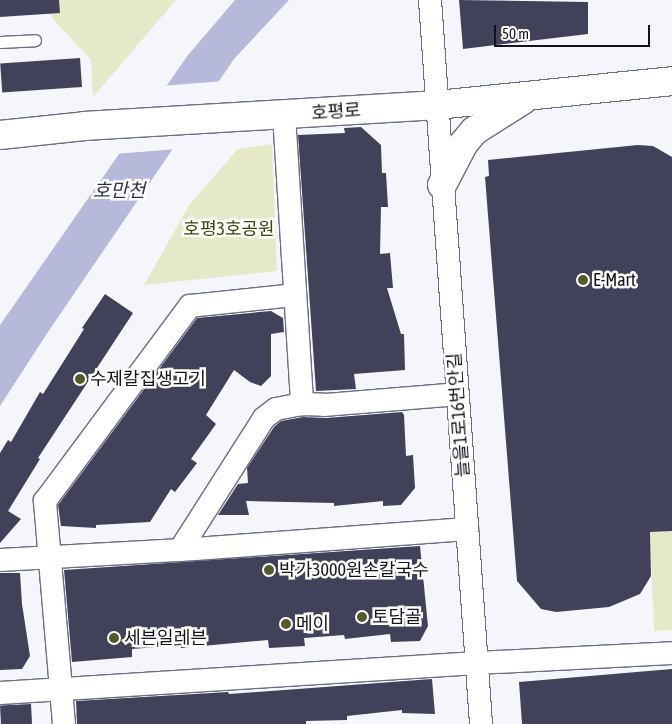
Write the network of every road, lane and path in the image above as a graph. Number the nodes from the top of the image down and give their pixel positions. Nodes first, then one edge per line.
1 (430, 0) edge
2 (35, 40) dead end
3 (0, 42) edge
4 (672, 81) edge
5 (529, 96) junction
6 (437, 106) junction
7 (284, 115) junction
8 (0, 135) edge
9 (442, 185) junction
10 (294, 295) junction
11 (458, 394) junction
12 (302, 404) junction
13 (467, 529) junction
14 (180, 550) junction
15 (48, 558) junction
16 (0, 560) edge
17 (672, 653) edge
18 (477, 663) junction
19 (61, 689) junction
20 (0, 693) edge
21 (64, 724) edge
22 (481, 724) edge

1 - 6 street, 늘을1로16번안길
2 - 3 lane
4 - 5 street, 호평로
5 - 6 street, 호평로
5 - 9 street
6 - 7 street, 호평로
6 - 9 street, 늘을1로16번안길
7 - 8 street, 호평로
7 - 10 street
9 - 11 street, 늘을1로16번안길
10 - 12 street
10 - 15 street
11 - 12 street
11 - 13 street, 늘을1로16번안길
12 - 14 street
13 - 14 street
13 - 18 street, 늘을1로16번안길
14 - 15 street
15 - 16 street
15 - 19 street
17 - 18 street
18 - 19 street
18 - 22 street, 늘을1로16번안길
19 - 20 street
19 - 21 street

